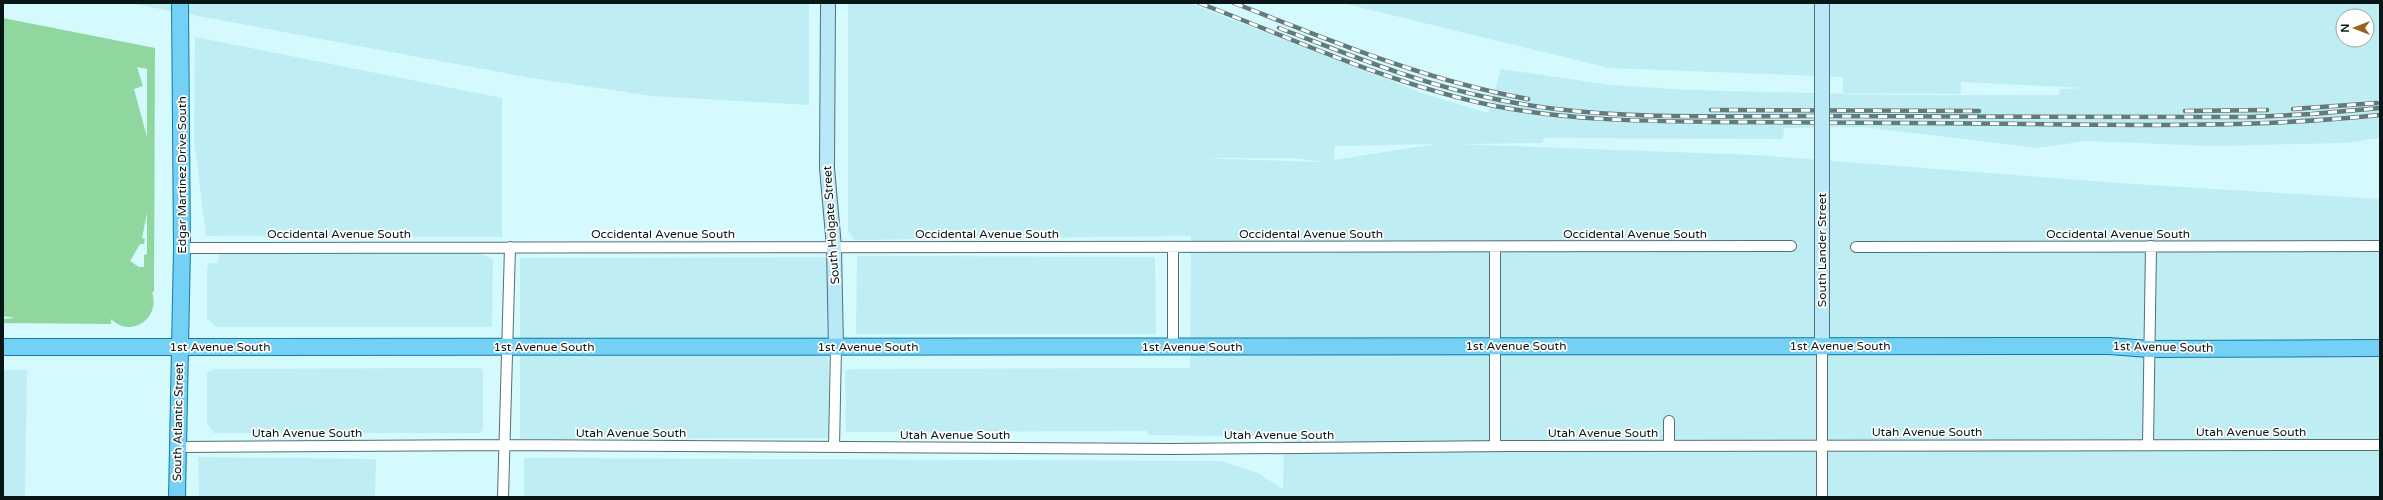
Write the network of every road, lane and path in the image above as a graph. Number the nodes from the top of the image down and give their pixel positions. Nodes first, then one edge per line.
1 (180, 3) edge
2 (828, 3) edge
3 (1822, 3) edge
4 (1791, 246) dead end
5 (2151, 246) junction
6 (2380, 246) edge
7 (510, 247) junction
8 (834, 247) junction
9 (1173, 247) junction
10 (1495, 247) junction
11 (1856, 247) dead end
12 (182, 248) junction
13 (1495, 346) junction
14 (1822, 346) junction
15 (3, 347) edge
16 (180, 347) junction
17 (507, 347) junction
18 (836, 347) junction
19 (1173, 347) junction
20 (2380, 348) edge
21 (2148, 349) junction
22 (1669, 421) dead end
23 (504, 445) junction
24 (2380, 445) edge
25 (1495, 446) junction
26 (1669, 446) junction
27 (1822, 446) junction
28 (2148, 446) junction
29 (178, 447) junction
30 (834, 447) junction
31 (177, 497) edge
32 (503, 497) edge
33 (1822, 497) edge

1 - 12 main road, Edgar Martinez Drive South
2 - 8 main road, South Holgate Street
3 - 14 main road, South Lander Street, bridge
4 - 10 street, Occidental Avenue South
5 - 6 street, Occidental Avenue South
5 - 11 street, Occidental Avenue South
5 - 21 street
7 - 8 street, Occidental Avenue South
7 - 12 street, Occidental Avenue South
7 - 17 street
8 - 9 street, Occidental Avenue South
8 - 18 main road, South Holgate Street
9 - 10 street, Occidental Avenue South
9 - 19 street
10 - 13 street
12 - 16 main road, Edgar Martinez Drive South
13 - 14 main road, 1st Avenue South
13 - 19 main road, 1st Avenue South
13 - 25 street
14 - 21 main road, 1st Avenue South
14 - 27 street, South Lander Street
15 - 16 main road, 1st Avenue South
16 - 17 main road, 1st Avenue South
16 - 29 main road, South Atlantic Street
17 - 18 main road, 1st Avenue South
17 - 23 street
18 - 19 main road, 1st Avenue South
18 - 30 street, South Holgate Street
20 - 21 main road, 1st Avenue South
21 - 28 street
22 - 26 street
23 - 29 street, Utah Avenue South
23 - 30 street, Utah Avenue South
23 - 32 street
24 - 28 street, Utah Avenue South
25 - 26 street, Utah Avenue South
25 - 30 street, Utah Avenue South
26 - 27 street, Utah Avenue South
27 - 28 street, Utah Avenue South
27 - 33 street, South Lander Street
29 - 31 main road, South Atlantic Street

